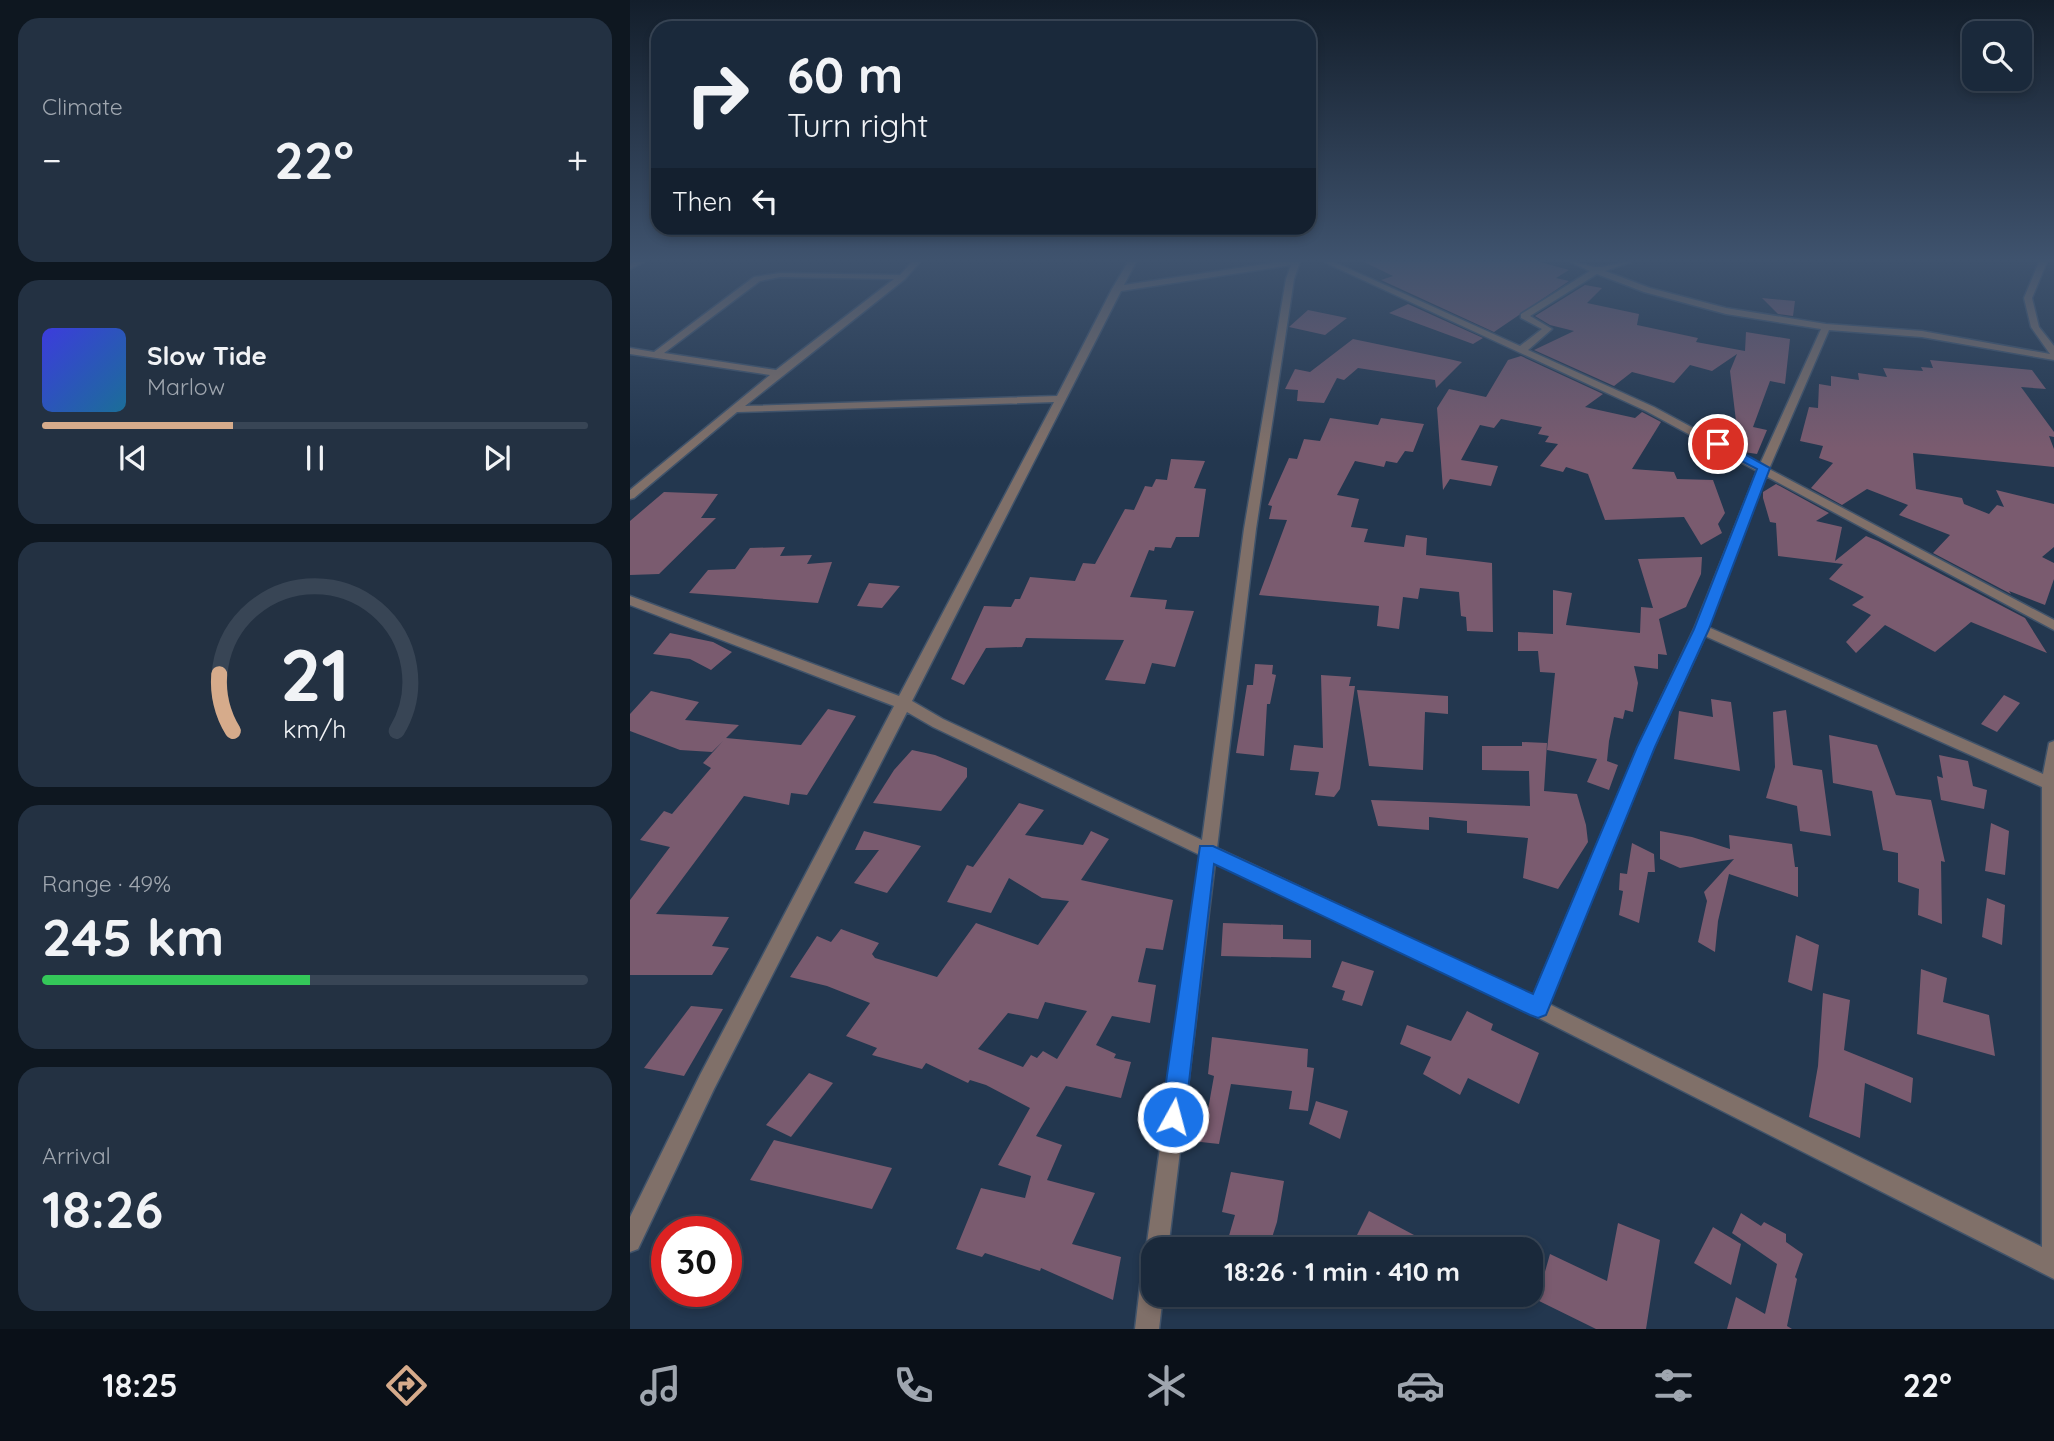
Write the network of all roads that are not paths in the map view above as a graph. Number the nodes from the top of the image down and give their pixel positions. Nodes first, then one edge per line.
1 (697, 324) edge
2 (841, 324) edge
3 (1098, 324) edge
4 (1283, 324) edge
5 (1467, 324) edge
6 (1539, 324) edge
7 (1807, 324) edge
8 (2034, 324) edge
9 (1826, 327) junction
10 (1523, 349) junction
11 (630, 351) edge
12 (2054, 352) edge
13 (654, 356) junction
14 (2054, 357) edge
15 (778, 373) junction
16 (1060, 399) junction
17 (735, 409) junction
18 (1764, 468) junction
19 (630, 496) edge
20 (630, 600) edge
21 (2054, 626) edge
22 (1701, 629) junction
23 (905, 704) junction
24 (2054, 747) edge
25 (2050, 784) junction
26 (1206, 851) junction
27 (1538, 1008) junction
28 (2053, 1165) edge
29 (1159, 1237) edge
30 (630, 1241) edge
31 (2054, 1266) edge
32 (1150, 1307) edge
33 (1147, 1329) edge

1 - 13 street
2 - 15 street
3 - 16 street
4 - 26 street
5 - 10 street
6 - 10 street
7 - 9 street
8 - 12 street
9 - 14 street
9 - 18 street
10 - 18 street
11 - 13 street
13 - 15 street
15 - 17 street
16 - 17 street
16 - 23 street
17 - 19 street
18 - 21 street
18 - 22 street
20 - 23 street
22 - 25 street
22 - 27 street
23 - 26 street
23 - 30 street
24 - 25 street
25 - 28 street
26 - 27 street
26 - 29 street
27 - 31 street
28 - 31 street
32 - 33 street

